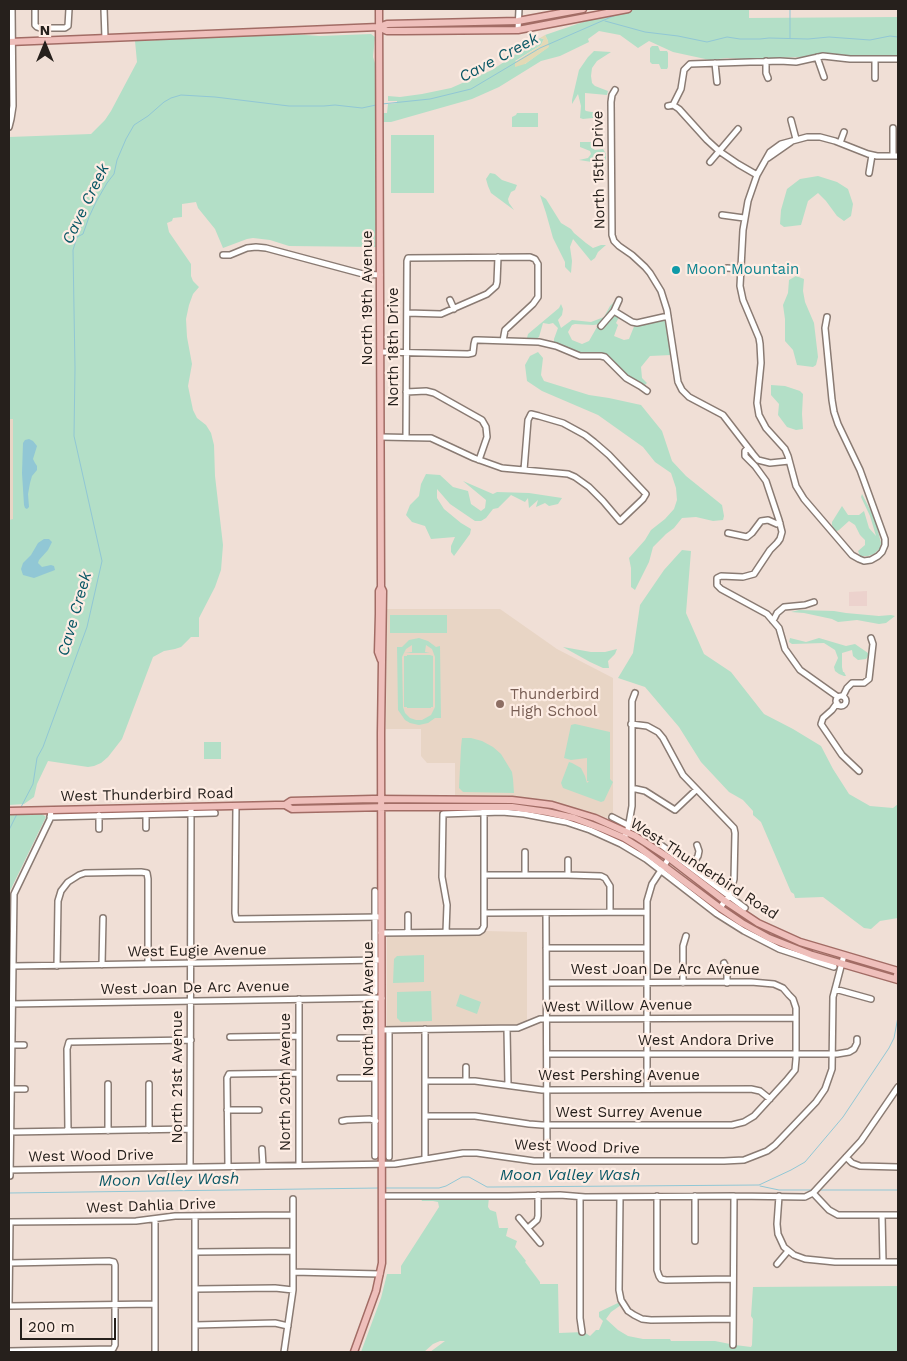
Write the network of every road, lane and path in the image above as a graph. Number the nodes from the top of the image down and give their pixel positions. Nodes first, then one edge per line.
1 (12, 9) edge
2 (35, 9) edge
3 (69, 9) edge
4 (104, 9) edge
5 (379, 9) edge
6 (519, 9) edge
7 (583, 9) edge
8 (628, 9) edge
9 (613, 11) edge
10 (518, 21) junction
11 (379, 27) junction
12 (518, 30) junction
13 (105, 38) junction
14 (11, 42) edge
15 (817, 57) junction
16 (875, 59) junction
17 (898, 59) edge
18 (766, 61) junction
19 (715, 63) junction
20 (824, 76) dead end
21 (768, 78) dead end
22 (875, 78) dead end
23 (717, 82) dead end
24 (615, 90) dead end
25 (11, 110) edge
26 (791, 120) dead end
27 (9, 128) edge
28 (893, 128) dead end
29 (738, 129) dead end
30 (844, 132) dead end
31 (796, 140) junction
32 (840, 143) junction
33 (719, 151) junction
34 (872, 155) junction
35 (895, 156) edge
36 (710, 162) dead end
37 (869, 173) dead end
38 (757, 175) junction
39 (722, 215) dead end
40 (744, 218) junction
41 (222, 255) dead end
42 (498, 257) junction
43 (727, 268) dead end
44 (740, 269) junction
45 (380, 275) junction
46 (450, 300) dead end
47 (619, 300) dead end
48 (454, 309) junction
49 (614, 311) junction
50 (407, 314) junction
51 (668, 316) junction
52 (827, 317) dead end
53 (601, 326) dead end
54 (503, 341) junction
55 (381, 352) junction
56 (406, 352) junction
57 (406, 392) junction
58 (647, 392) dead end
59 (450, 394) dead end
60 (447, 400) junction
61 (380, 437) junction
62 (406, 437) junction
63 (748, 448) junction
64 (479, 460) junction
65 (789, 461) junction
66 (524, 470) junction
67 (780, 523) junction
68 (728, 532) dead end
69 (814, 602) dead end
70 (773, 621) junction
71 (871, 638) dead end
72 (635, 694) dead end
73 (841, 696) junction
74 (837, 703) junction
75 (632, 724) junction
76 (859, 771) dead end
77 (632, 789) junction
78 (696, 790) junction
79 (381, 798) junction
80 (443, 799) junction
81 (483, 799) junction
82 (285, 805) junction
83 (236, 806) junction
84 (381, 807) junction
85 (191, 810) junction
86 (443, 810) junction
87 (484, 810) junction
88 (9, 811) edge
89 (51, 813) junction
90 (215, 813) dead end
91 (146, 814) junction
92 (99, 815) junction
93 (612, 817) dead end
94 (146, 828) dead end
95 (99, 829) dead end
96 (627, 832) junction
97 (697, 845) dead end
98 (37, 846) junction
99 (43, 849) dead end
100 (525, 852) dead end
101 (669, 858) junction
102 (568, 860) dead end
103 (663, 867) junction
104 (691, 867) junction
105 (484, 875) junction
106 (525, 875) junction
107 (568, 875) junction
108 (375, 890) dead end
109 (727, 899) junction
110 (720, 908) junction
111 (546, 912) junction
112 (610, 912) junction
113 (647, 912) junction
114 (746, 912) junction
115 (484, 913) junction
116 (408, 915) dead end
117 (378, 917) junction
118 (103, 918) dead end
119 (740, 926) junction
120 (408, 932) junction
121 (446, 932) junction
122 (381, 933) junction
123 (686, 936) dead end
124 (546, 948) junction
125 (646, 948) junction
126 (844, 955) junction
127 (378, 960) junction
128 (825, 962) junction
129 (191, 963) junction
130 (724, 963) dead end
131 (148, 964) junction
132 (842, 964) junction
133 (102, 965) junction
134 (13, 966) junction
135 (57, 966) junction
136 (834, 967) dead end
137 (898, 971) edge
138 (897, 979) edge
139 (683, 982) junction
140 (546, 983) junction
141 (646, 983) junction
142 (727, 983) junction
143 (783, 988) joint
144 (835, 989) junction
145 (377, 996) junction
146 (298, 999) junction
147 (870, 999) dead end
148 (191, 1001) junction
149 (10, 1004) edge
150 (646, 1018) junction
151 (796, 1018) junction
152 (547, 1019) junction
153 (425, 1029) junction
154 (508, 1029) junction
155 (385, 1030) junction
156 (299, 1036) junction
157 (230, 1037) dead end
158 (340, 1038) dead end
159 (375, 1038) junction
160 (857, 1039) dead end
161 (191, 1040) junction
162 (11, 1045) junction
163 (24, 1046) dead end
164 (547, 1054) junction
165 (647, 1054) junction
166 (796, 1054) junction
167 (832, 1054) junction
168 (466, 1067) dead end
169 (298, 1073) junction
170 (340, 1078) dead end
171 (375, 1078) junction
172 (466, 1080) junction
173 (425, 1081) junction
174 (108, 1084) dead end
175 (149, 1084) dead end
176 (508, 1085) junction
177 (898, 1087) edge
178 (11, 1089) junction
179 (25, 1089) dead end
180 (547, 1090) junction
181 (647, 1090) junction
182 (770, 1099) junction
183 (227, 1110) junction
184 (259, 1110) dead end
185 (425, 1116) junction
186 (378, 1121) junction
187 (389, 1122) junction
188 (547, 1125) junction
189 (190, 1129) junction
190 (149, 1130) junction
191 (68, 1131) junction
192 (108, 1131) junction
193 (10, 1132) junction
194 (262, 1149) dead end
195 (375, 1156) dead end
196 (389, 1157) dead end
197 (846, 1157) junction
198 (425, 1159) junction
199 (547, 1161) junction
200 (382, 1164) junction
201 (299, 1165) junction
202 (228, 1166) junction
203 (263, 1166) junction
204 (190, 1167) junction
205 (898, 1167) edge
206 (9, 1172) edge
207 (382, 1190) junction
208 (813, 1192) junction
209 (538, 1195) junction
210 (657, 1196) junction
211 (696, 1196) junction
212 (734, 1196) junction
213 (779, 1196) junction
214 (580, 1197) junction
215 (620, 1197) junction
216 (293, 1199) dead end
217 (293, 1215) junction
218 (882, 1215) junction
219 (898, 1215) edge
220 (195, 1216) junction
221 (519, 1218) dead end
222 (155, 1219) junction
223 (9, 1222) edge
224 (528, 1228) junction
225 (695, 1241) dead end
226 (540, 1243) dead end
227 (293, 1251) junction
228 (788, 1251) junction
229 (196, 1252) junction
230 (883, 1262) junction
231 (898, 1262) edge
232 (9, 1263) edge
233 (777, 1264) dead end
234 (293, 1272) junction
235 (380, 1274) junction
236 (733, 1280) junction
237 (196, 1289) junction
238 (293, 1290) junction
239 (114, 1304) junction
240 (155, 1304) junction
241 (9, 1305) edge
242 (733, 1320) junction
243 (195, 1325) junction
244 (288, 1326) junction
245 (582, 1332) dead end
246 (733, 1345) dead end
247 (9, 1350) edge
248 (155, 1352) edge
249 (195, 1352) edge
250 (284, 1352) edge
251 (354, 1352) edge

1 - 14 street
2 - 3 street
4 - 13 street
5 - 11 main road, North 19th Avenue
6 - 10 street
7 - 10 main road
8 - 9 main road
9 - 12 main road
10 - 11 main road
10 - 12 street
11 - 12 main road
11 - 13 main road
11 - 45 main road, North 19th Avenue
13 - 14 main road
14 - 25 street
15 - 16 street
15 - 18 street
15 - 20 street
16 - 17 street
16 - 22 street
18 - 19 street
18 - 21 street
19 - 23 street
19 - 33 street
24 - 51 street, North 15th Drive
25 - 27 street
26 - 31 street
28 - 35 street
29 - 33 street
30 - 32 street
31 - 32 street
31 - 38 street
32 - 34 street
33 - 36 street
33 - 38 street
34 - 35 street
34 - 37 street
38 - 40 street
39 - 40 street
40 - 44 street
41 - 45 street
42 - 48 street
42 - 50 street, North 18th Drive
42 - 54 street
43 - 44 street
44 - 65 street
45 - 55 main road, North 19th Avenue
46 - 48 street
47 - 49 street
48 - 50 street
49 - 51 street
49 - 53 street
50 - 56 street, North 18th Drive
51 - 63 street, North 15th Drive
52 - 65 street
54 - 56 street
54 - 58 street
55 - 56 street
55 - 61 main road, North 19th Avenue
56 - 57 street, North 18th Drive
57 - 60 street
57 - 62 street, North 18th Drive
59 - 60 street
60 - 64 street
61 - 62 street
61 - 79 main road, North 19th Avenue
62 - 64 street
63 - 65 street, North 15th Drive
63 - 67 street
64 - 66 street
66 - 66 street
67 - 68 street
67 - 70 street
69 - 70 street
70 - 73 street
71 - 73 street
72 - 75 street
73 - 74 street
73 - 74 street
74 - 76 street
75 - 77 street
75 - 78 street
77 - 78 street
77 - 96 street
78 - 109 street
79 - 80 main road, West Thunderbird Road
79 - 82 main road, West Thunderbird Road
79 - 84 main road, North 19th Avenue
80 - 81 main road, West Thunderbird Road
80 - 86 main road
81 - 87 street
81 - 96 main road, West Thunderbird Road
82 - 83 main road, West Thunderbird Road
82 - 84 main road, West Thunderbird Road
83 - 85 main road, West Thunderbird Road
83 - 117 street
84 - 86 main road, West Thunderbird Road
84 - 117 main road, North 19th Avenue
85 - 89 main road, West Thunderbird Road
85 - 90 street, West Thunderbird Road
85 - 91 street, West Thunderbird Road
85 - 129 street, North 21st Avenue
86 - 87 main road, West Thunderbird Road
86 - 121 street
87 - 96 main road, West Thunderbird Road
87 - 103 street, West Thunderbird Road
87 - 105 street
88 - 89 main road, West Thunderbird Road
89 - 92 street, West Thunderbird Road
89 - 98 street
91 - 92 street, West Thunderbird Road
91 - 94 street, West Thunderbird Road
92 - 95 street, West Thunderbird Road
93 - 96 street, West Thunderbird Road
96 - 101 main road, West Thunderbird Road
96 - 103 main road, West Thunderbird Road
96 - 104 street, West Thunderbird Road
97 - 104 street
98 - 99 street
98 - 134 street
100 - 106 street
101 - 103 street
101 - 109 main road, West Thunderbird Road
102 - 107 street
103 - 110 main road, West Thunderbird Road
103 - 113 street
103 - 119 street, West Thunderbird Road
104 - 109 street, West Thunderbird Road
105 - 106 street
105 - 115 street
106 - 107 street
107 - 112 street
108 - 117 street, North 19th Avenue
109 - 110 street
109 - 114 main road, West Thunderbird Road
110 - 119 main road, West Thunderbird Road
111 - 112 street
111 - 115 street
111 - 124 street
112 - 113 street
113 - 125 street
114 - 119 main road
114 - 126 main road, West Thunderbird Road
115 - 121 street
116 - 120 street
117 - 122 main road, North 19th Avenue
117 - 127 street, North 19th Avenue
118 - 133 street
119 - 128 main road, West Thunderbird Road
120 - 121 street
120 - 122 street
122 - 127 main road, North 19th Avenue
123 - 139 street
124 - 125 street
124 - 140 street
125 - 141 street
126 - 132 street, West Wood Drive
126 - 137 main road, West Thunderbird Road
127 - 129 street, West Eugie Avenue
127 - 145 main road, North 19th Avenue
128 - 132 main road, West Thunderbird Road
128 - 136 street, West Thunderbird Road
129 - 131 street, West Eugie Avenue
129 - 148 street, North 21st Avenue
130 - 142 street
131 - 133 street, West Eugie Avenue
131 - 135 street
132 - 138 main road, West Thunderbird Road
132 - 144 street, West Wood Drive
133 - 135 street, West Eugie Avenue
134 - 135 street, West Eugie Avenue
134 - 149 street
137 - 138 main road
139 - 141 street, West Joan De Arc Avenue
139 - 142 street, West Joan De Arc Avenue
140 - 141 street, West Joan De Arc Avenue
140 - 152 street
141 - 150 street
142 - 143 street, West Joan De Arc Avenue
143 - 151 street, West Surrey Avenue
144 - 147 street
144 - 167 street, West Wood Drive
145 - 146 street, West Joan De Arc Avenue
145 - 155 main road, North 19th Avenue
145 - 159 street, North 19th Avenue
146 - 148 street, West Joan De Arc Avenue
146 - 156 street, North 20th Avenue
148 - 149 street, West Joan De Arc Avenue
148 - 161 street, North 21st Avenue
149 - 162 street
150 - 151 street, West Willow Avenue
150 - 152 street, West Willow Avenue
150 - 165 street
151 - 166 street, West Surrey Avenue
152 - 154 street, West Willow Avenue
152 - 164 street
153 - 154 street, West Willow Avenue
153 - 155 street, West Willow Avenue
153 - 173 street
154 - 176 street
155 - 186 main road, North 19th Avenue
155 - 187 street, North 19th Avenue
156 - 157 street
156 - 169 street, North 20th Avenue
158 - 159 street
159 - 171 street, North 19th Avenue
160 - 167 street, West Andora Drive
161 - 189 street, North 21st Avenue
161 - 191 street
162 - 163 street
162 - 178 street
164 - 165 street, West Andora Drive
164 - 180 street
165 - 166 street, West Andora Drive
165 - 181 street
166 - 167 street, West Andora Drive
166 - 182 street, West Surrey Avenue
167 - 199 street, West Wood Drive
168 - 172 street
169 - 183 street
169 - 201 street, North 20th Avenue
170 - 171 street
171 - 186 street, North 19th Avenue
172 - 173 street, West Pershing Avenue
172 - 176 street, West Pershing Avenue
173 - 185 street
174 - 192 street
175 - 190 street
176 - 180 street, West Pershing Avenue
177 - 197 street
178 - 179 street
178 - 193 street
180 - 181 street, West Pershing Avenue
180 - 188 street
181 - 182 street, West Pershing Avenue
182 - 188 street, West Surrey Avenue
183 - 184 street
183 - 202 street
185 - 188 street, West Surrey Avenue
185 - 198 street
186 - 186 street
186 - 187 street
186 - 195 street, North 19th Avenue
186 - 200 main road, North 19th Avenue
187 - 196 street, North 19th Avenue
188 - 199 street
189 - 190 street
189 - 204 street, North 21st Avenue
190 - 192 street
191 - 192 street
191 - 193 street
193 - 206 street
194 - 203 street
197 - 205 street
197 - 208 street
198 - 199 street, West Wood Drive
198 - 200 street, West Wood Drive
200 - 201 street, West Wood Drive
200 - 207 main road, North 19th Avenue
201 - 203 street, West Wood Drive
202 - 203 street, West Wood Drive
202 - 204 street, West Wood Drive
204 - 206 street, West Wood Drive
207 - 209 street
207 - 235 main road, North 19th Avenue
208 - 213 street
208 - 218 street
209 - 214 street
209 - 224 street
210 - 211 street
210 - 215 street
210 - 236 street
211 - 212 street
211 - 225 street
212 - 213 street
212 - 236 street
213 - 228 street
214 - 215 street
214 - 245 street
215 - 242 street
216 - 217 street
217 - 220 street, West Dahlia Drive
217 - 227 street
218 - 219 street
218 - 230 street
220 - 222 street, West Dahlia Drive
220 - 229 street
221 - 224 street
222 - 223 street, West Dahlia Drive
222 - 240 street
223 - 232 street
224 - 226 street
227 - 229 street
227 - 234 street
228 - 230 street
228 - 233 street
229 - 237 street
230 - 231 street
232 - 239 street
232 - 241 street
234 - 235 street
234 - 238 street
235 - 251 main road, North 19th Avenue
236 - 242 street
237 - 238 street
237 - 243 street
238 - 244 street
239 - 240 street
239 - 241 street
239 - 247 street
240 - 248 street
242 - 246 street
243 - 244 street
243 - 249 street
244 - 250 street

